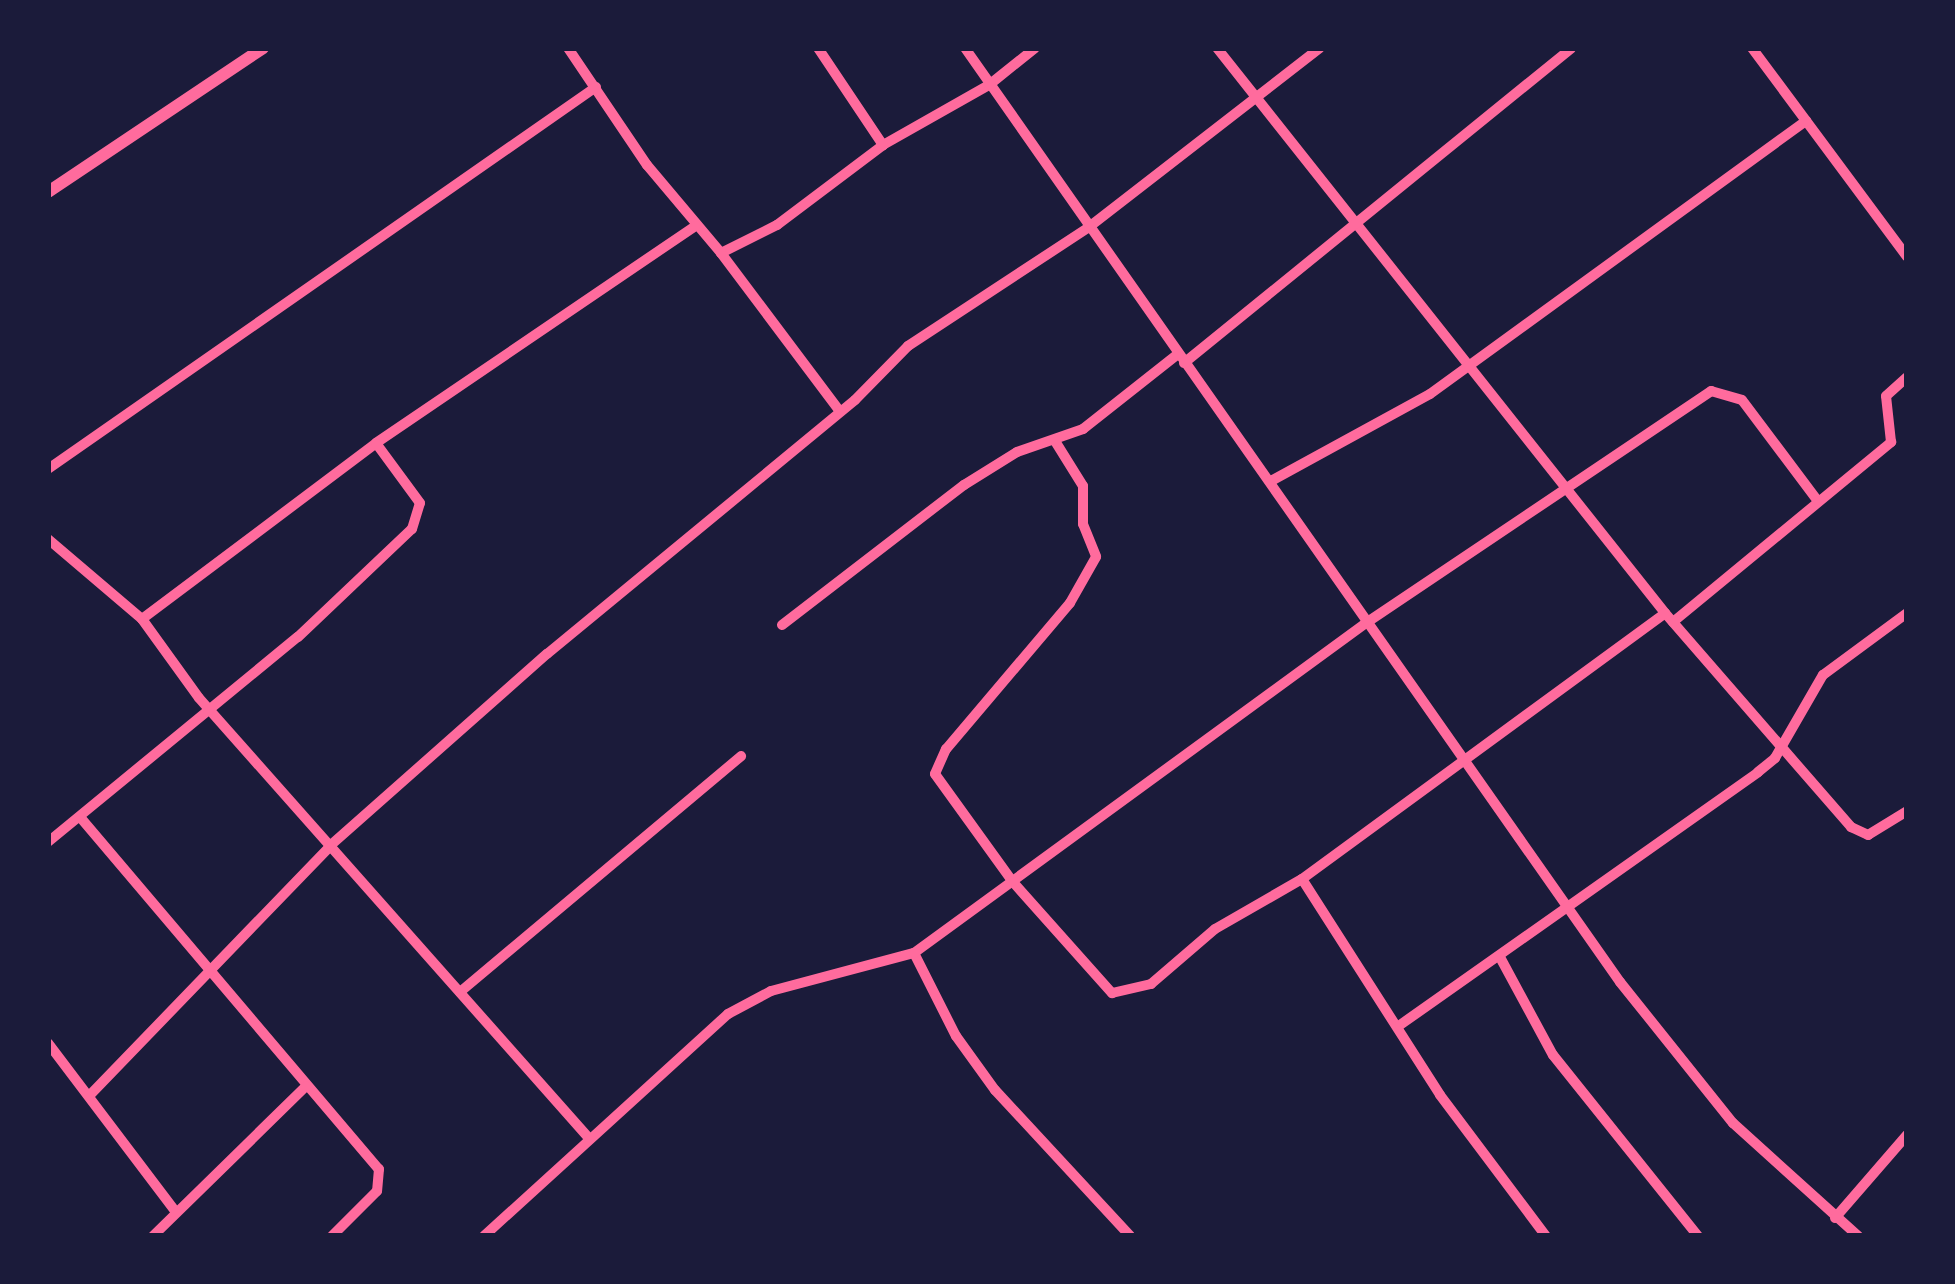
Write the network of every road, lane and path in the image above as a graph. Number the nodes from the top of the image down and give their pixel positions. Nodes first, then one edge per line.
1 (263, 48) edge
2 (568, 48) edge
3 (818, 48) edge
4 (965, 48) edge
5 (1035, 48) edge
6 (1217, 48) edge
7 (1320, 48) edge
8 (1570, 48) edge
9 (1751, 48) edge
10 (989, 85) junction
11 (596, 87) junction
12 (1257, 100) junction
13 (1806, 121) junction
14 (883, 145) junction
15 (48, 192) edge
16 (695, 226) junction
17 (1089, 227) junction
18 (1357, 229) junction
19 (721, 253) junction
20 (1907, 257) edge
21 (1181, 358) junction
22 (1469, 367) junction
23 (1907, 376) edge
24 (839, 410) junction
25 (1055, 441) junction
26 (376, 443) junction
27 (48, 469) edge
28 (1271, 481) junction
29 (1568, 493) junction
30 (1817, 500) junction
31 (48, 539) edge
32 (1907, 613) edge
33 (1669, 618) junction
34 (142, 619) junction
35 (1366, 623) junction
36 (782, 625) dead end
37 (210, 707) junction
38 (1782, 742) junction
39 (741, 756) dead end
40 (1464, 759) junction
41 (1907, 811) edge
42 (80, 818) junction
43 (48, 842) edge
44 (332, 844) junction
45 (1302, 879) junction
46 (1012, 882) junction
47 (1567, 911) junction
48 (914, 952) junction
49 (1502, 959) junction
50 (212, 973) junction
51 (460, 992) junction
52 (1400, 1025) junction
53 (48, 1043) edge
54 (306, 1086) junction
55 (88, 1096) junction
56 (586, 1136) junction
57 (1907, 1136) edge
58 (176, 1212) junction
59 (1835, 1219) junction
60 (153, 1236) edge
61 (332, 1236) edge
62 (484, 1236) edge
63 (1130, 1236) edge
64 (1546, 1236) edge
65 (1698, 1236) edge
66 (1858, 1236) edge

1 - 15 street
2 - 11 street
3 - 14 street
4 - 10 street
5 - 10 street
6 - 12 street
7 - 12 street
8 - 18 street
9 - 13 street
10 - 14 street
10 - 17 street
11 - 16 street
11 - 27 street
12 - 17 street
12 - 18 street
13 - 20 street
13 - 22 street
14 - 19 street
16 - 19 street
16 - 26 street
17 - 21 street
17 - 24 street
18 - 21 street
18 - 22 street
19 - 24 street
21 - 25 street
21 - 28 street
22 - 28 street
22 - 29 street
23 - 30 street
24 - 44 street
25 - 36 street
25 - 46 street
26 - 34 street
26 - 37 street
28 - 35 street
29 - 30 street
29 - 33 street
29 - 35 street
30 - 33 street
31 - 34 street
32 - 38 street
33 - 38 street
33 - 40 street
34 - 37 street
35 - 40 street
35 - 46 street
37 - 42 street
37 - 44 street
38 - 41 street
38 - 47 street
39 - 51 street
40 - 45 street
40 - 47 street
42 - 43 street
42 - 50 street
44 - 50 street
44 - 51 street
45 - 46 street
45 - 52 street
46 - 48 street
47 - 49 street
47 - 59 street
48 - 56 street
48 - 63 street
49 - 52 street
49 - 65 street
50 - 54 street
50 - 55 street
51 - 56 street
52 - 64 street
53 - 55 street
54 - 58 street
54 - 61 street
55 - 58 street
56 - 62 street
57 - 59 street
58 - 60 street
59 - 66 street

